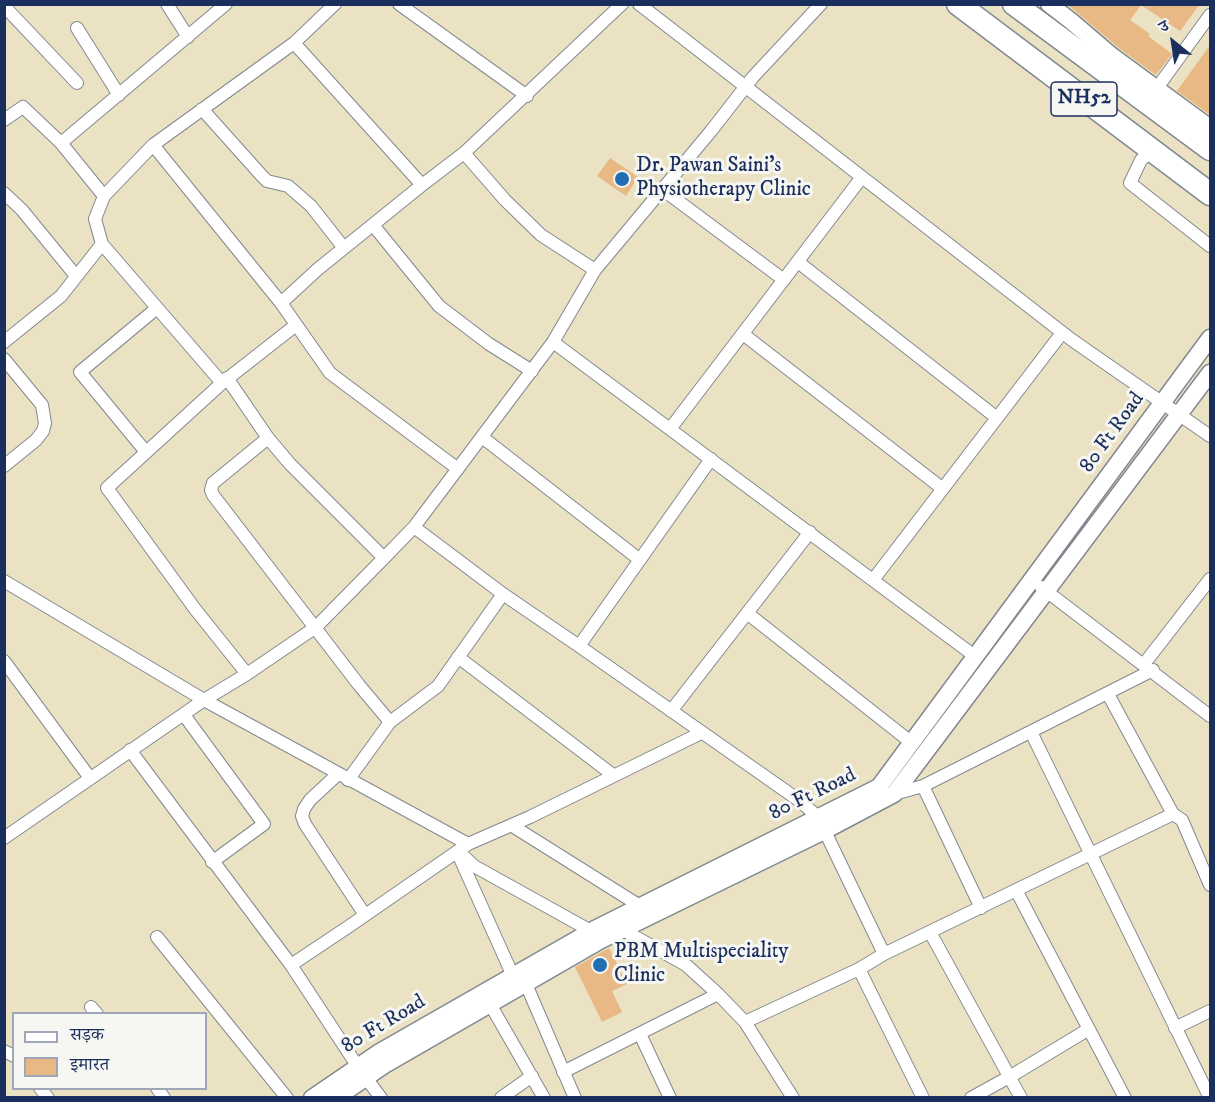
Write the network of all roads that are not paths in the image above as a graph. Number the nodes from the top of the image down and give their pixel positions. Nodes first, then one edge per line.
1 (167, 4) edge
2 (226, 4) edge
3 (336, 4) edge
4 (399, 4) edge
5 (622, 4) edge
6 (639, 4) edge
7 (821, 4) edge
8 (958, 4) edge
9 (1014, 4) edge
10 (1048, 4) edge
11 (4, 6) edge
12 (1210, 15) edge
13 (76, 28) dead end
14 (188, 37) junction
15 (294, 43) junction
16 (77, 83) dead end
17 (746, 86) junction
18 (1157, 88) junction
19 (119, 95) junction
20 (527, 96) junction
21 (202, 109) junction
22 (4, 120) edge
23 (1210, 128) edge
24 (61, 143) junction
25 (153, 145) junction
26 (1210, 148) edge
27 (464, 153) junction
28 (1148, 154) dead end
29 (862, 177) junction
30 (422, 184) junction
31 (662, 189) junction
32 (4, 193) edge
33 (1210, 194) edge
34 (104, 196) junction
35 (373, 225) junction
36 (102, 244) junction
37 (1210, 246) edge
38 (344, 248) junction
39 (798, 262) junction
40 (595, 270) junction
41 (76, 276) junction
42 (784, 280) junction
43 (281, 303) junction
44 (157, 308) junction
45 (296, 325) junction
46 (1062, 333) junction
47 (743, 334) junction
48 (6, 337) edge
49 (1210, 338) edge
50 (553, 342) junction
51 (4, 358) edge
52 (531, 371) junction
53 (1210, 373) edge
54 (225, 381) junction
55 (1164, 402) junction
56 (1181, 414) junction
57 (997, 418) junction
58 (670, 429) junction
59 (1210, 436) edge
60 (482, 437) junction
61 (268, 438) junction
62 (146, 452) junction
63 (711, 459) junction
64 (4, 466) edge
65 (458, 470) junction
66 (943, 489) junction
67 (414, 527) junction
68 (810, 532) junction
69 (384, 558) junction
70 (640, 560) junction
71 (873, 580) junction
72 (4, 581) edge
73 (1209, 584) edge
74 (1039, 586) junction
75 (503, 594) junction
76 (747, 613) junction
77 (316, 627) junction
78 (579, 646) junction
79 (458, 657) junction
80 (976, 657) junction
81 (4, 661) edge
82 (1148, 667) junction
83 (247, 674) junction
84 (1108, 694) junction
85 (204, 700) junction
86 (671, 711) junction
87 (184, 715) junction
88 (1210, 716) edge
89 (390, 722) junction
90 (1031, 732) junction
91 (701, 733) junction
92 (912, 743) junction
93 (130, 750) junction
94 (613, 775) junction
95 (343, 777) junction
96 (90, 778) junction
97 (923, 786) junction
98 (894, 794) junction
99 (1173, 814) junction
100 (821, 824) junction
101 (511, 825) junction
102 (4, 838) edge
103 (461, 849) junction
104 (1090, 854) junction
105 (212, 862) junction
106 (1207, 867) edge
107 (1210, 885) edge
108 (1016, 890) junction
109 (640, 906) junction
110 (981, 908) junction
111 (365, 915) junction
112 (623, 930) junction
113 (591, 931) junction
114 (930, 932) junction
115 (157, 937) dead end
116 (884, 954) junction
117 (291, 965) junction
118 (859, 969) junction
119 (519, 980) junction
120 (718, 994) junction
121 (490, 1004) junction
122 (1210, 1011) edge
123 (745, 1022) junction
124 (1174, 1028) junction
125 (1089, 1029) junction
126 (640, 1034) junction
127 (362, 1072) junction
128 (563, 1072) junction
129 (532, 1076) junction
130 (1011, 1076) junction
131 (287, 1098) edge
132 (312, 1098) edge
133 (336, 1098) edge
134 (381, 1098) edge
135 (501, 1098) edge
136 (544, 1098) edge
137 (574, 1098) edge
138 (670, 1098) edge
139 (793, 1098) edge
140 (923, 1098) edge
141 (971, 1098) edge
142 (1021, 1098) edge
143 (1125, 1098) edge
144 (1210, 1098) edge

1 - 14 street
2 - 14 street
3 - 15 street
4 - 20 street
5 - 20 street
6 - 17 street
7 - 17 street
8 - 33 highway, NH52
9 - 26 highway, NH52
10 - 18 main road
11 - 16 street
12 - 18 street
13 - 19 street
14 - 19 street
15 - 21 street
15 - 30 street
17 - 29 street
17 - 31 street
18 - 23 main road
19 - 24 street
20 - 27 street
21 - 25 street
21 - 38 street
22 - 24 street
24 - 34 street
25 - 34 street
25 - 43 street
27 - 30 street
27 - 40 street
28 - 37 street
29 - 39 street
29 - 46 street
30 - 35 street
31 - 40 street
31 - 42 street
32 - 41 street
34 - 36 street
35 - 38 street
35 - 52 street
36 - 41 street
36 - 44 street
38 - 43 street
39 - 42 street
39 - 57 street
40 - 50 street
41 - 48 street
42 - 47 street
43 - 45 street
44 - 54 street
44 - 62 street
45 - 54 street
45 - 65 street
46 - 55 street
46 - 57 street
47 - 58 street
47 - 66 street
49 - 55 main road, 80 Ft Road
50 - 52 street
50 - 58 street
51 - 64 street
52 - 60 street
53 - 56 main road, 80 Ft Road
54 - 61 street
54 - 62 street
55 - 56 street
55 - 74 main road, 80 Ft Road
56 - 59 street
56 - 74 main road, 80 Ft Road
57 - 66 street
58 - 63 street
60 - 65 street
60 - 70 street
61 - 69 street
61 - 77 street
62 - 83 street
63 - 68 street
63 - 70 street
65 - 67 street
66 - 71 street
67 - 69 street
67 - 75 street
68 - 71 street
68 - 76 street
69 - 77 street
70 - 78 street
71 - 80 street
72 - 85 street
73 - 82 street
74 - 80 main road, 80 Ft Road
74 - 82 street
74 - 98 main road, 80 Ft Road
75 - 78 street
75 - 79 street
76 - 86 street
76 - 92 street
77 - 83 street
77 - 89 street
78 - 86 street
79 - 89 street
79 - 94 street
80 - 92 main road, 80 Ft Road
81 - 96 street
82 - 84 street
82 - 88 street
83 - 85 street
84 - 90 street
84 - 99 street
85 - 87 street
85 - 95 street
86 - 91 street
87 - 93 street
87 - 105 street
89 - 95 street
90 - 97 street
90 - 104 street
91 - 94 street
91 - 100 street
92 - 100 main road, 80 Ft Road
93 - 96 street
93 - 105 street
94 - 101 street
95 - 103 street
95 - 111 street
96 - 102 street
97 - 98 street
97 - 110 street
98 - 100 main road, 80 Ft Road
99 - 104 street
99 - 106 street
100 - 109 main road, 80 Ft Road
100 - 112 main road, 80 Ft Road
100 - 116 street
101 - 103 street
101 - 109 street
103 - 111 street
103 - 113 street
103 - 119 street
104 - 108 street
104 - 124 street
105 - 117 street
106 - 107 street
108 - 110 street
108 - 125 street
109 - 113 main road, 80 Ft Road
110 - 114 street
111 - 117 street
112 - 119 main road, 80 Ft Road
112 - 120 street
113 - 119 main road, 80 Ft Road
114 - 116 street
114 - 130 street
115 - 131 street
116 - 118 street
117 - 127 street
118 - 123 street
118 - 140 street
119 - 121 main road, 80 Ft Road
119 - 127 main road, 80 Ft Road
119 - 128 street
120 - 123 street
120 - 126 street
121 - 127 main road, 80 Ft Road
121 - 129 street
122 - 124 street
123 - 139 street
124 - 144 street
125 - 130 street
125 - 143 street
126 - 128 street
126 - 138 street
127 - 132 main road, 80 Ft Road
127 - 133 main road, 80 Ft Road
127 - 134 street
128 - 137 street
129 - 135 street
129 - 136 street
130 - 141 street
130 - 142 street

